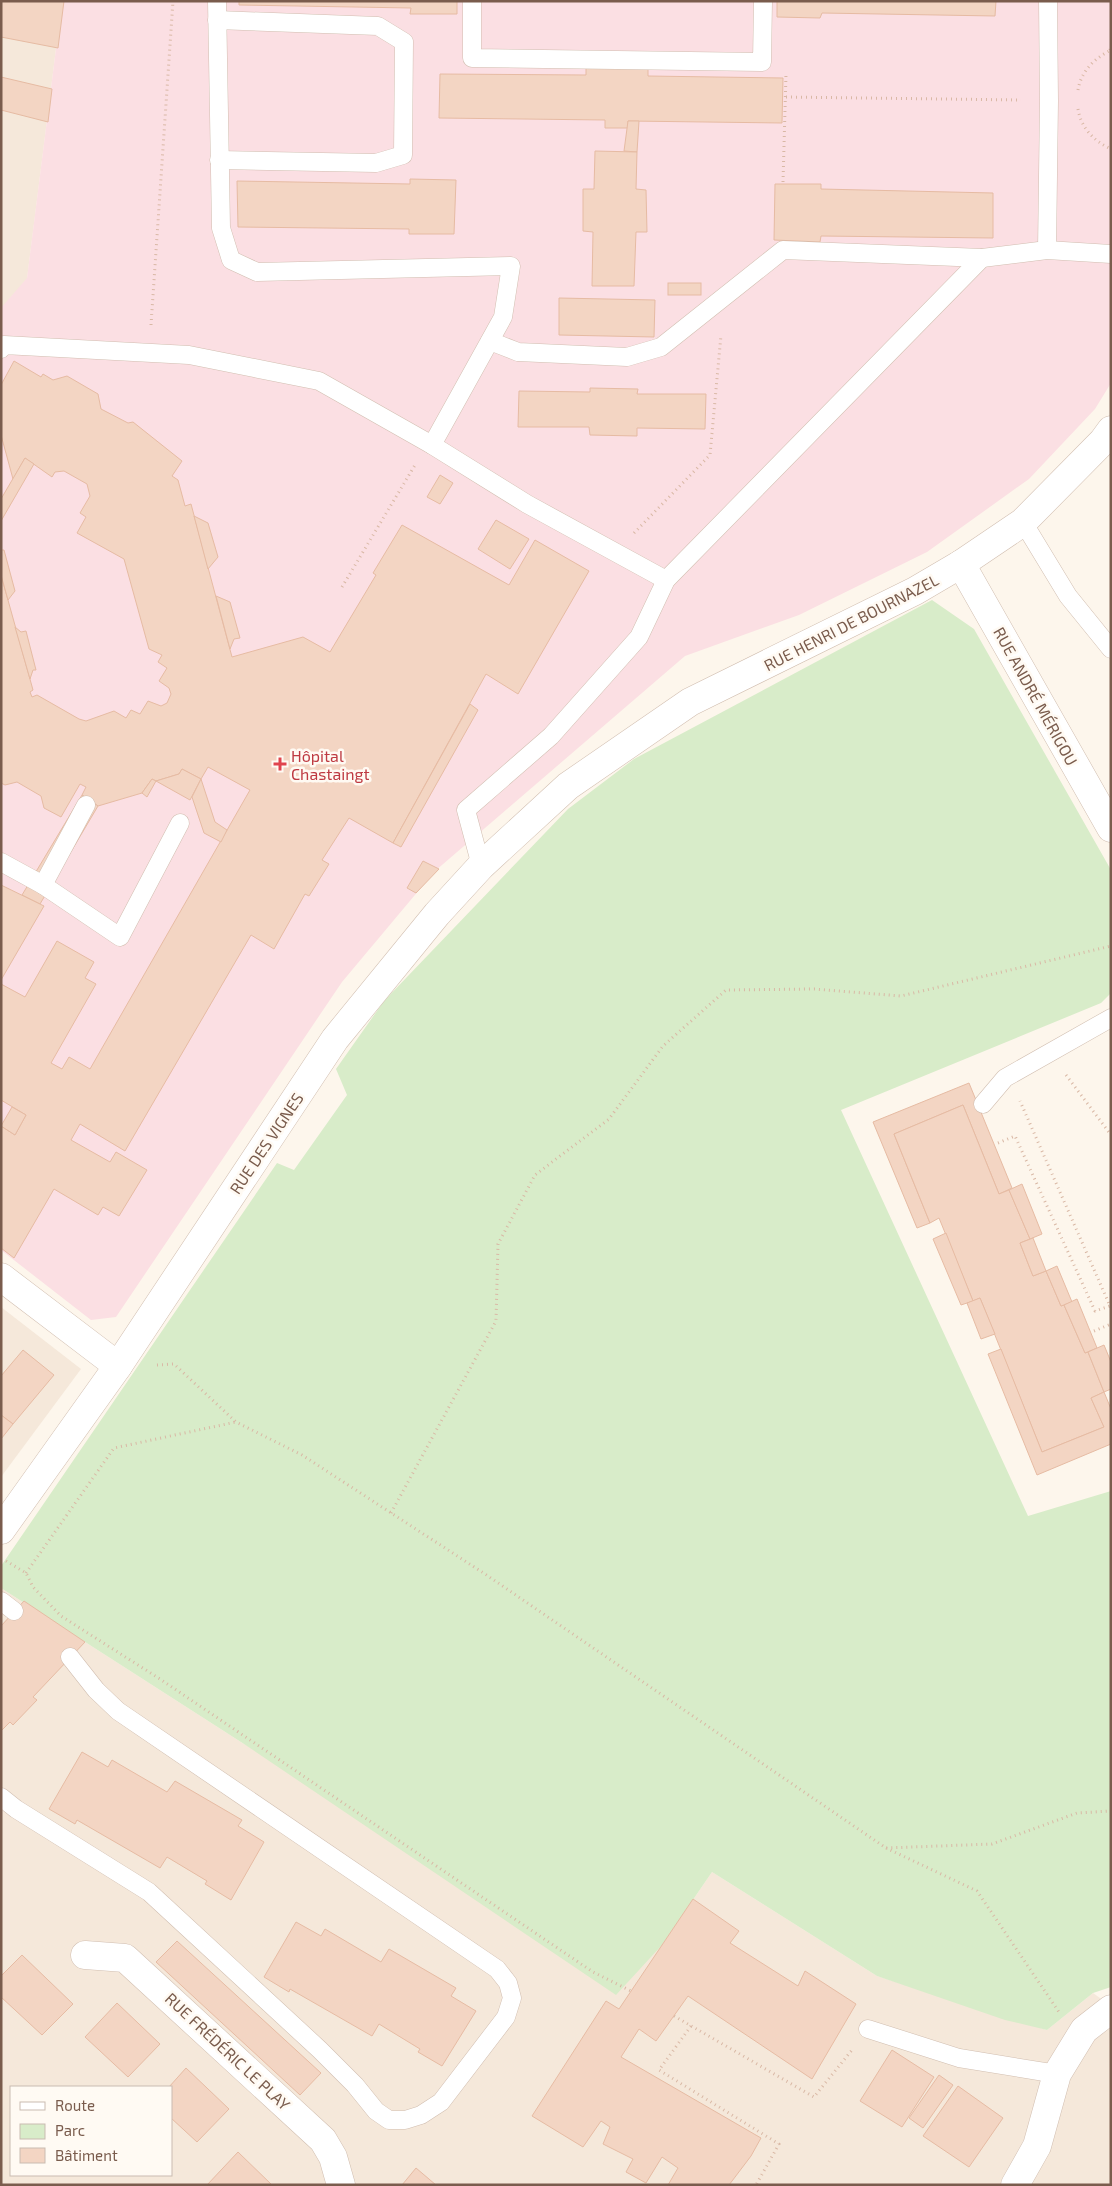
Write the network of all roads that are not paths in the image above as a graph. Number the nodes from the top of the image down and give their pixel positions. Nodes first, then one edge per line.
1 (217, 1) edge
2 (472, 1) edge
3 (762, 1) edge
4 (1048, 1) edge
5 (217, 20) junction
6 (220, 160) junction
7 (1047, 250) junction
8 (1111, 254) edge
9 (982, 258) junction
10 (490, 341) junction
11 (1, 349) edge
12 (1111, 430) edge
13 (432, 445) junction
14 (1023, 522) junction
15 (961, 564) junction
16 (666, 580) junction
17 (1111, 648) edge
18 (568, 786) joint
19 (86, 805) dead end
20 (180, 823) dead end
21 (1111, 828) edge
22 (1, 862) edge
23 (481, 866) junction
24 (43, 885) junction
25 (1111, 1018) edge
26 (984, 1104) dead end
27 (1, 1277) edge
28 (118, 1366) junction
29 (1, 1530) edge
30 (70, 1657) dead end
31 (1, 1797) edge
32 (85, 1955) dead end
33 (1111, 2009) edge
34 (868, 2029) road end
35 (1057, 2074) junction
36 (341, 2185) edge
37 (1015, 2185) edge

1 - 5 lane
2 - 3 lane
4 - 7 lane
5 - 6 lane
5 - 6 lane
6 - 10 lane
7 - 8 lane
7 - 9 lane
9 - 10 lane
9 - 16 lane
10 - 13 lane
11 - 13 lane
12 - 14 street, RUE HENRI DE BOURNAZEL
13 - 16 lane
14 - 15 street, RUE HENRI DE BOURNAZEL
14 - 17 lane
15 - 18 street, RUE HENRI DE BOURNAZEL
15 - 21 street, RUE ANDRÉ MÉRIGOU
16 - 23 lane
18 - 23 street, RUE DES VIGNES
19 - 24 lane
20 - 24 lane
22 - 24 lane
23 - 28 street, RUE DES VIGNES
25 - 26 lane
27 - 28 street
28 - 29 street, RUE DES VIGNES
30 - 31 lane
32 - 36 street, RUE FRÉDÉRIC LE PLAY
33 - 35 street
34 - 35 lane
35 - 37 street

